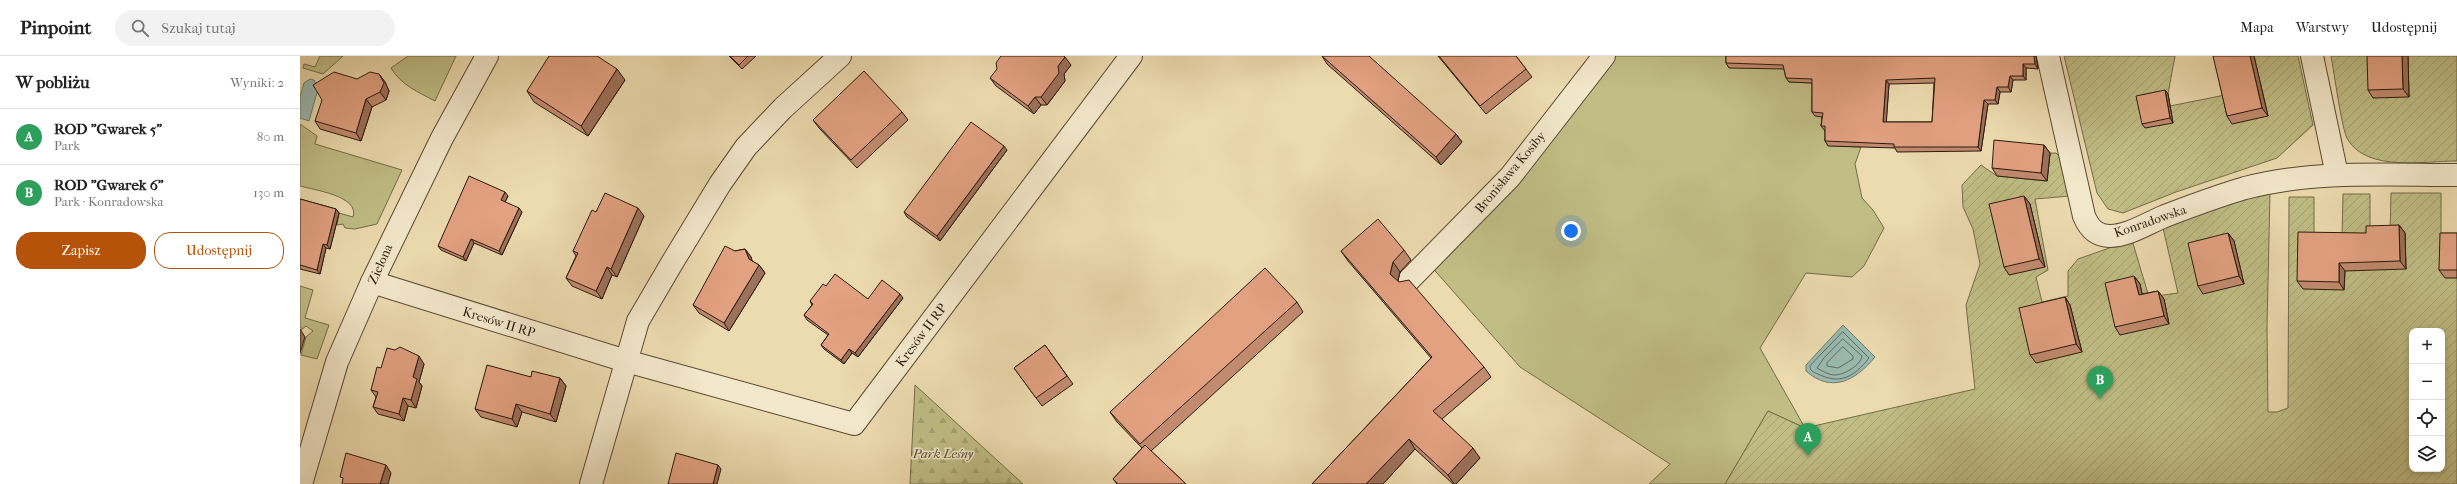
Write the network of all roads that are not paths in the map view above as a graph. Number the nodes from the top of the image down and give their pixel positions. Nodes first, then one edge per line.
1 (487, 56) edge
2 (840, 56) edge
3 (1131, 56) edge
4 (1604, 56) edge
5 (2048, 56) edge
6 (2312, 56) edge
7 (2337, 175) junction
8 (2457, 175) edge
9 (1408, 280) edge
10 (372, 282) junction
11 (626, 361) junction
12 (301, 484) edge
13 (591, 484) edge

1 - 10 street, Zielona
2 - 11 street
3 - 11 street, Kresów II RP
4 - 9 street, Bronisława Kosiby
5 - 7 street, Konradowska
6 - 7 street
7 - 8 street, Konradowska
10 - 11 street, Kresów II RP
10 - 12 street, Zielona
11 - 13 street

